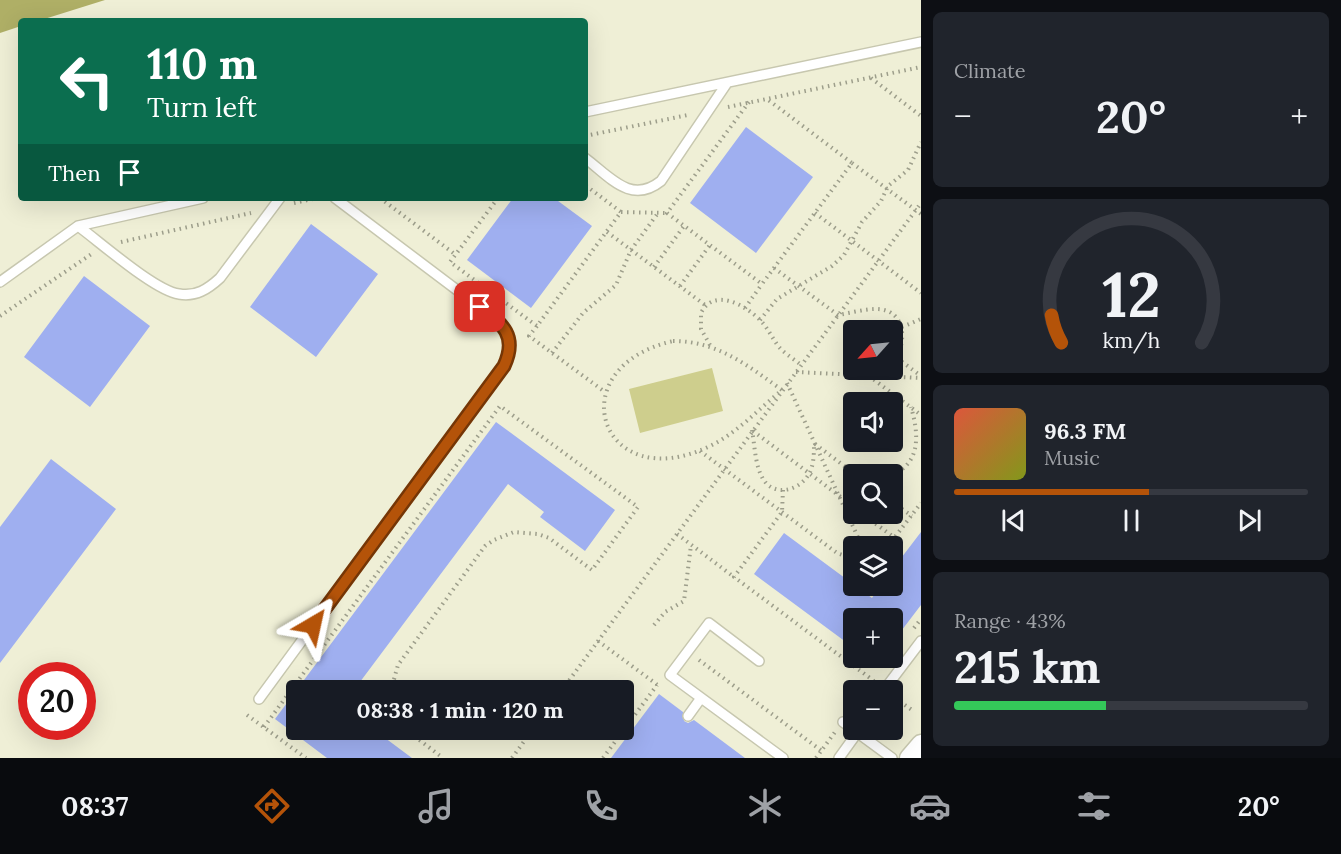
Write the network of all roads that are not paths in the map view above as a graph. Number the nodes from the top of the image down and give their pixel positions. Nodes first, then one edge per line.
1 (921, 42) edge
2 (726, 83) junction
3 (588, 111) edge
4 (588, 160) edge
5 (190, 201) edge
6 (278, 201) edge
7 (338, 201) edge
8 (78, 226) junction
9 (0, 282) edge
10 (921, 641) edge
11 (759, 661) dead end
12 (892, 680) edge
13 (701, 698) junction
14 (259, 699) dead end
15 (688, 716) dead end
16 (850, 740) edge
17 (868, 740) edge
18 (921, 744) edge
19 (778, 756) edge
20 (839, 758) edge
21 (892, 758) edge
22 (909, 758) edge

1 - 2 lane
2 - 3 lane
2 - 4 lane
5 - 8 lane
6 - 8 lane
7 - 14 lane
8 - 9 lane
10 - 12 lane
11 - 13 lane
13 - 15 lane
13 - 19 lane
16 - 20 lane
17 - 21 lane
18 - 22 street

